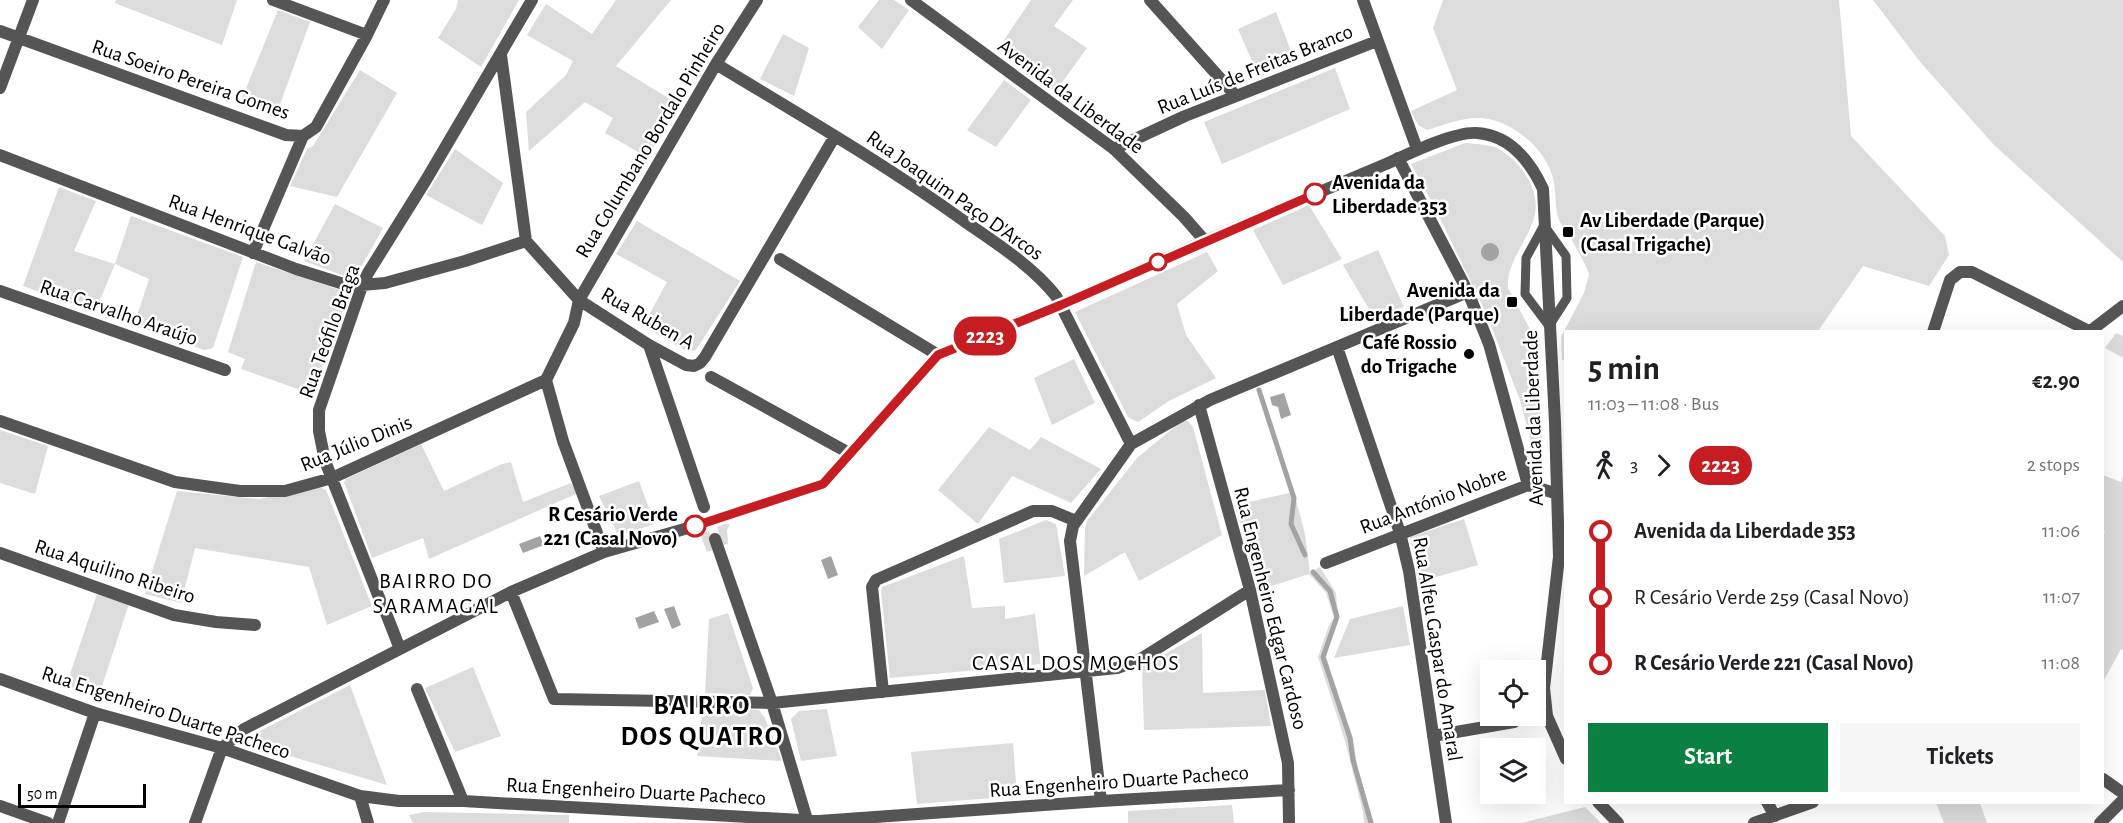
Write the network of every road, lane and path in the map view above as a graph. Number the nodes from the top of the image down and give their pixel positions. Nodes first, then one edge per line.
1 (33, 0) edge
2 (273, 0) edge
3 (384, 0) edge
4 (532, 0) edge
5 (757, 0) edge
6 (911, 0) edge
7 (1150, 0) edge
8 (1363, 0) edge
9 (0, 31) edge
10 (368, 35) junction
11 (18, 38) junction
12 (1377, 40) junction
13 (501, 55) junction
14 (716, 64) junction
15 (0, 88) edge
16 (1236, 96) junction
17 (303, 136) junction
18 (835, 136) junction
19 (1114, 149) junction
20 (1417, 149) junction
21 (0, 155) edge
22 (1398, 158) junction
23 (1544, 225) junction
24 (526, 241) junction
25 (1205, 241) junction
26 (253, 253) junction
27 (780, 259) dead end
28 (362, 286) junction
29 (0, 291) edge
30 (1468, 292) junction
31 (579, 300) junction
32 (1061, 305) junction
33 (2123, 306) edge
34 (1549, 326) junction
35 (1934, 330) edge
36 (2087, 330) edge
37 (2090, 330) edge
38 (648, 345) junction
39 (1337, 347) junction
40 (938, 355) junction
41 (225, 370) dead end
42 (711, 376) dead end
43 (546, 380) junction
44 (1199, 405) junction
45 (0, 421) edge
46 (1560, 422) edge
47 (1131, 444) junction
48 (849, 453) junction
49 (332, 478) junction
50 (1528, 484) junction
51 (1556, 493) junction
52 (707, 518) junction
53 (1076, 521) junction
54 (1400, 533) junction
55 (715, 539) dead end
56 (604, 552) junction
57 (0, 553) edge
58 (1326, 563) dead end
59 (1560, 588) edge
60 (1251, 590) junction
61 (511, 592) junction
62 (255, 625) dead end
63 (400, 649) junction
64 (1086, 670) junction
65 (0, 679) edge
66 (417, 689) dead end
67 (882, 692) junction
68 (772, 703) junction
69 (95, 713) junction
70 (1489, 726) edge
71 (1433, 735) junction
72 (222, 748) junction
73 (1564, 754) edge
74 (2104, 780) edge
75 (1289, 790) junction
76 (2123, 793) edge
77 (360, 796) junction
78 (2123, 800) edge
79 (463, 801) junction
80 (1101, 801) junction
81 (1600, 804) edge
82 (1768, 804) edge
83 (1808, 804) edge
84 (0, 806) edge
85 (1775, 816) junction
86 (807, 821) edge
87 (48, 823) edge
88 (58, 823) edge
89 (195, 823) edge
90 (369, 823) edge
91 (1289, 823) edge
92 (1446, 823) edge
93 (1618, 823) edge
94 (1754, 823) edge
95 (2100, 823) edge

1 - 11 street
2 - 10 street
3 - 10 street, Rua Soeiro Pereira Gomes
4 - 13 street, Rua Teófilo Braga
5 - 14 street, Rua Columbano Bordalo Pinheiro
6 - 19 street, Avenida da Liberdade
7 - 16 street
8 - 12 street
9 - 11 street, Rua Soeiro Pereira Gomes
10 - 17 street, Rua Soeiro Pereira Gomes
11 - 15 street
11 - 17 street, Rua Soeiro Pereira Gomes
12 - 16 street, Rua Luís de Freitas Branco
12 - 20 street
13 - 24 street
13 - 28 street, Rua Teófilo Braga
14 - 18 street, Rua Joaquim Paço D'Arcos
14 - 31 street, Rua Columbano Bordalo Pinheiro
16 - 19 street, Rua Luís de Freitas Branco
17 - 26 street
18 - 32 street, Rua Joaquim Paço D'Arcos
18 - 38 street, Rua Ruben A
19 - 25 street, Avenida da Liberdade
20 - 22 street, Avenida da Liberdade
20 - 23 street, Avenida da Liberdade
21 - 26 street, Rua Henrique Galvão
22 - 25 street, Avenida da Liberdade
22 - 30 street
23 - 34 street, Avenida da Liberdade
23 - 34 lane
23 - 34 lane
24 - 28 street, Rua Henrique Galvão
24 - 31 street, Rua Ruben A
25 - 32 street
26 - 28 street, Rua Henrique Galvão
27 - 40 street
28 - 49 street, Rua Teófilo Braga
29 - 41 street, Rua Carvalho Araújo
30 - 39 street
30 - 50 street
31 - 38 street, Rua Ruben A
31 - 43 street, Rua Columbano Bordalo Pinheiro
32 - 40 street
32 - 47 street, Rua Joaquim Paço D'Arcos
33 - 37 street
34 - 46 street, Avenida da Liberdade
35 - 36 street
38 - 52 street
39 - 44 street
39 - 54 street, Rua Alfeu Gaspar do Amaral
40 - 48 street
42 - 48 street
43 - 49 street, Rua Júlio Dinis
43 - 56 street
44 - 47 street
44 - 60 street, Rua Engenheiro Edgar Cardoso
45 - 49 street, Rua Júlio Dinis
46 - 51 street, Avenida da Liberdade
47 - 53 street
48 - 52 street
49 - 63 street, Rua Teófilo Braga
50 - 51 street, Rua António Nobre
50 - 54 street, Rua António Nobre
51 - 59 street, Avenida da Liberdade
52 - 56 street
53 - 64 street
53 - 67 street
54 - 58 street, Rua António Nobre
54 - 71 street, Rua Alfeu Gaspar do Amaral
55 - 68 street
56 - 61 street
57 - 62 street, Rua Aquilino Ribeiro
59 - 73 street, Avenida da Liberdade
60 - 64 street
60 - 75 street, Rua Engenheiro Edgar Cardoso
61 - 63 street
61 - 68 street
63 - 72 street
64 - 67 street
64 - 80 street
65 - 69 street, Rua Engenheiro Duarte Pacheco
66 - 79 street
67 - 68 street
68 - 86 street
69 - 72 street, Rua Engenheiro Duarte Pacheco
69 - 88 street
70 - 71 street
71 - 92 street, Rua Alfeu Gaspar do Amaral
72 - 77 street, Rua Engenheiro Duarte Pacheco
72 - 89 street
74 - 76 street
75 - 80 street, Rua Engenheiro Duarte Pacheco
75 - 91 street, Rua Engenheiro Edgar Cardoso
77 - 79 street, Rua Engenheiro Duarte Pacheco
77 - 90 street
78 - 95 street
79 - 86 street, Rua Engenheiro Duarte Pacheco
80 - 86 street, Rua Engenheiro Duarte Pacheco
81 - 93 street
82 - 85 street
83 - 85 street
84 - 87 street
85 - 94 street

